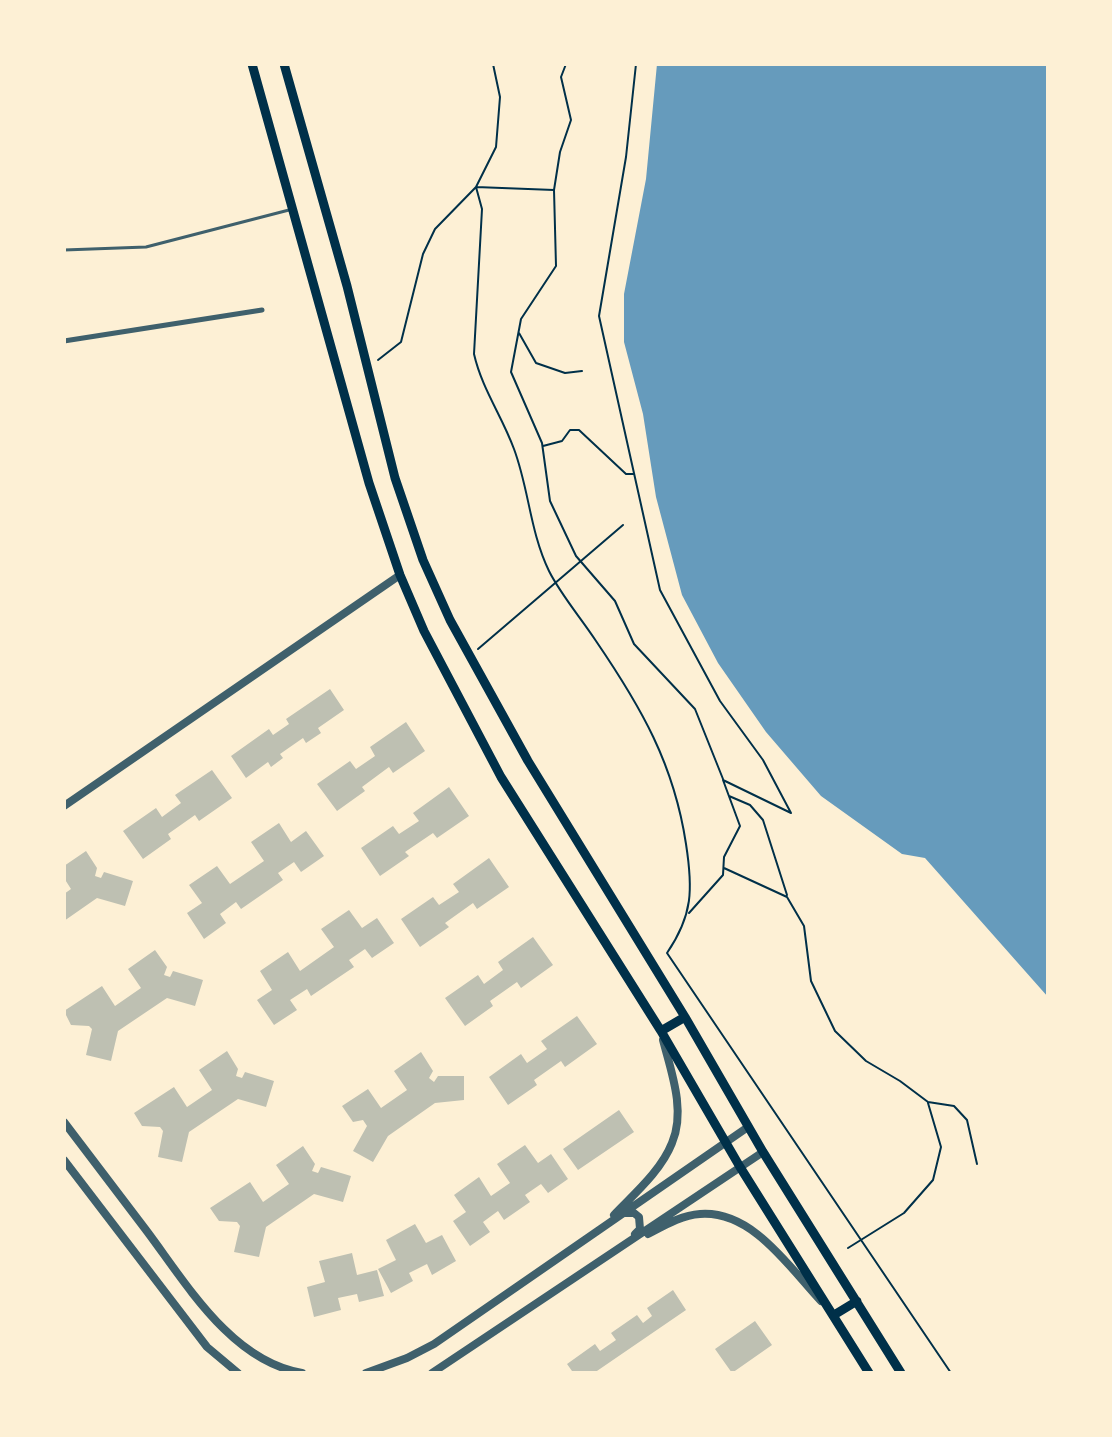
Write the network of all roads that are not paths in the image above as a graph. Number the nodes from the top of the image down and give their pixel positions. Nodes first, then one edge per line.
1 (252, 64) edge
2 (284, 64) edge
3 (293, 209) junction
4 (64, 250) edge
5 (262, 310) dead end
6 (64, 341) edge
7 (400, 575) junction
8 (64, 806) edge
9 (685, 1017) junction
10 (661, 1031) junction
11 (64, 1122) edge
12 (748, 1127) junction
13 (726, 1141) junction
14 (763, 1152) junction
15 (64, 1160) edge
16 (740, 1167) junction
17 (601, 1228) junction
18 (616, 1250) junction
19 (857, 1301) junction
20 (834, 1315) junction
21 (238, 1373) edge
22 (302, 1373) edge
23 (366, 1373) edge
24 (432, 1373) edge
25 (869, 1373) edge
26 (901, 1373) edge

1 - 3 main road
2 - 9 main road
3 - 4 lane
3 - 7 main road
5 - 6 street
7 - 8 street
7 - 10 main road
9 - 10 main road
9 - 12 main road
10 - 13 main road
10 - 17 street
11 - 22 street
12 - 13 street
12 - 14 main road
13 - 16 main road
13 - 17 street
14 - 16 street
14 - 19 main road
15 - 21 street
16 - 18 street
16 - 20 main road
17 - 18 street
17 - 23 street
18 - 20 street
18 - 24 street
19 - 20 main road
19 - 26 main road
20 - 25 main road

